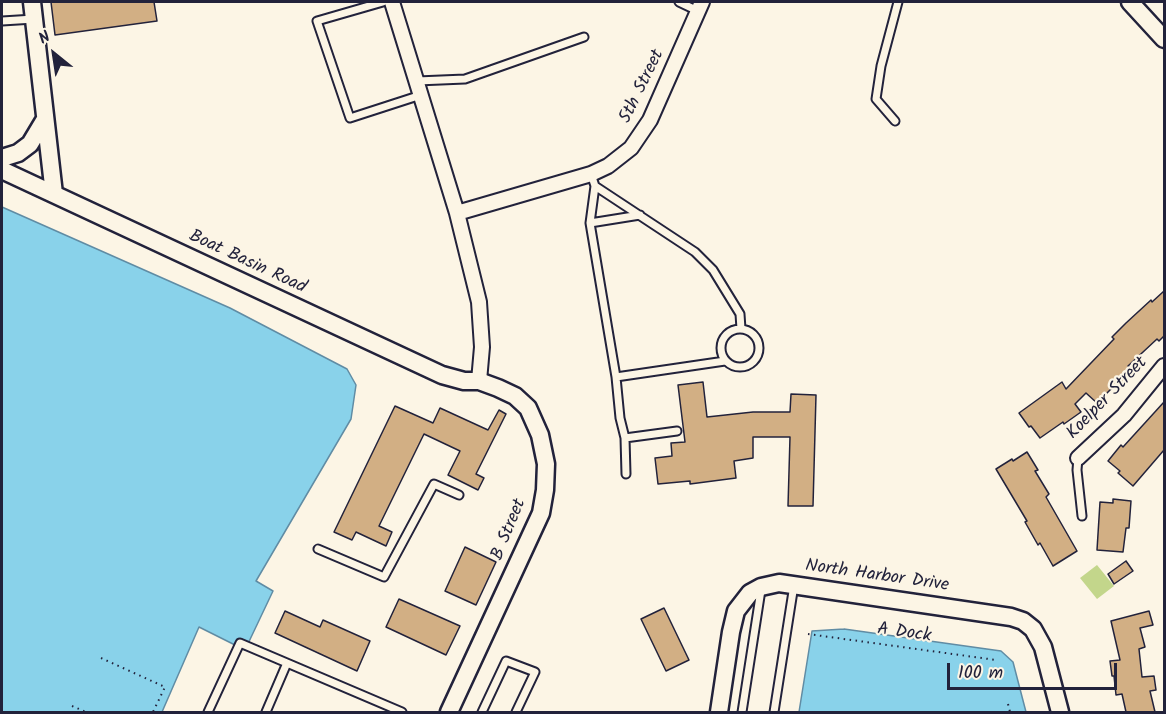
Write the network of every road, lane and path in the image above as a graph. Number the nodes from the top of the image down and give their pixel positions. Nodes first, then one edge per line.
1 (32, 2) edge
2 (383, 2) edge
3 (392, 2) edge
4 (679, 2) edge
5 (897, 2) edge
6 (1130, 2) edge
7 (700, 6) edge
8 (34, 19) junction
9 (2, 21) edge
10 (584, 37) dead end
11 (1164, 39) edge
12 (419, 88) junction
13 (45, 119) junction
14 (895, 122) dead end
15 (2, 158) edge
16 (2, 170) edge
17 (593, 180) junction
18 (54, 194) junction
19 (458, 213) junction
20 (640, 215) junction
21 (590, 224) junction
22 (741, 329) junction
23 (725, 361) junction
24 (1164, 366) edge
25 (616, 377) junction
26 (479, 381) junction
27 (677, 431) dead end
28 (625, 438) junction
29 (1078, 458) joint
30 (626, 474) dead end
31 (459, 495) dead end
32 (1082, 516) dead end
33 (318, 549) dead end
34 (794, 585) junction
35 (761, 587) junction
36 (808, 634) dead end
37 (101, 658) dead end
38 (996, 660) dead end
39 (287, 663) junction
40 (1008, 704) dead end
41 (72, 706) dead end
42 (86, 712) edge
43 (153, 712) edge
44 (208, 712) edge
45 (266, 712) edge
46 (402, 712) edge
47 (448, 712) edge
48 (482, 712) edge
49 (516, 712) edge
50 (719, 712) edge
51 (742, 712) edge
52 (774, 712) edge
53 (1010, 712) edge
54 (1060, 712) edge

1 - 8 street
2 - 12 lane
3 - 12 street
4 - 7 lane
5 - 14 lane
6 - 11 street
7 - 17 street, 5th Street
8 - 9 lane
8 - 13 street
10 - 12 lane
12 - 19 street
13 - 15 street
13 - 18 street
16 - 18 street, Boat Basin Road
17 - 19 street, 5th Street
17 - 20 lane
17 - 21 lane
18 - 26 street, Boat Basin Road
19 - 26 street
20 - 21 lane
20 - 22 lane
21 - 25 lane
22 - 23 lane
22 - 23 lane
23 - 25 lane
24 - 29 street, Koelper Street
25 - 28 lane
26 - 47 street, B Street
27 - 28 lane
28 - 30 lane
29 - 32 lane
31 - 33 lane
34 - 35 street, North Harbor Drive
34 - 52 lane
34 - 54 street, North Harbor Drive
35 - 50 street
35 - 51 lane
36 - 38 path, A Dock
37 - 43 path
39 - 44 lane
39 - 45 lane
39 - 46 lane
40 - 53 path
41 - 42 path
48 - 49 lane

